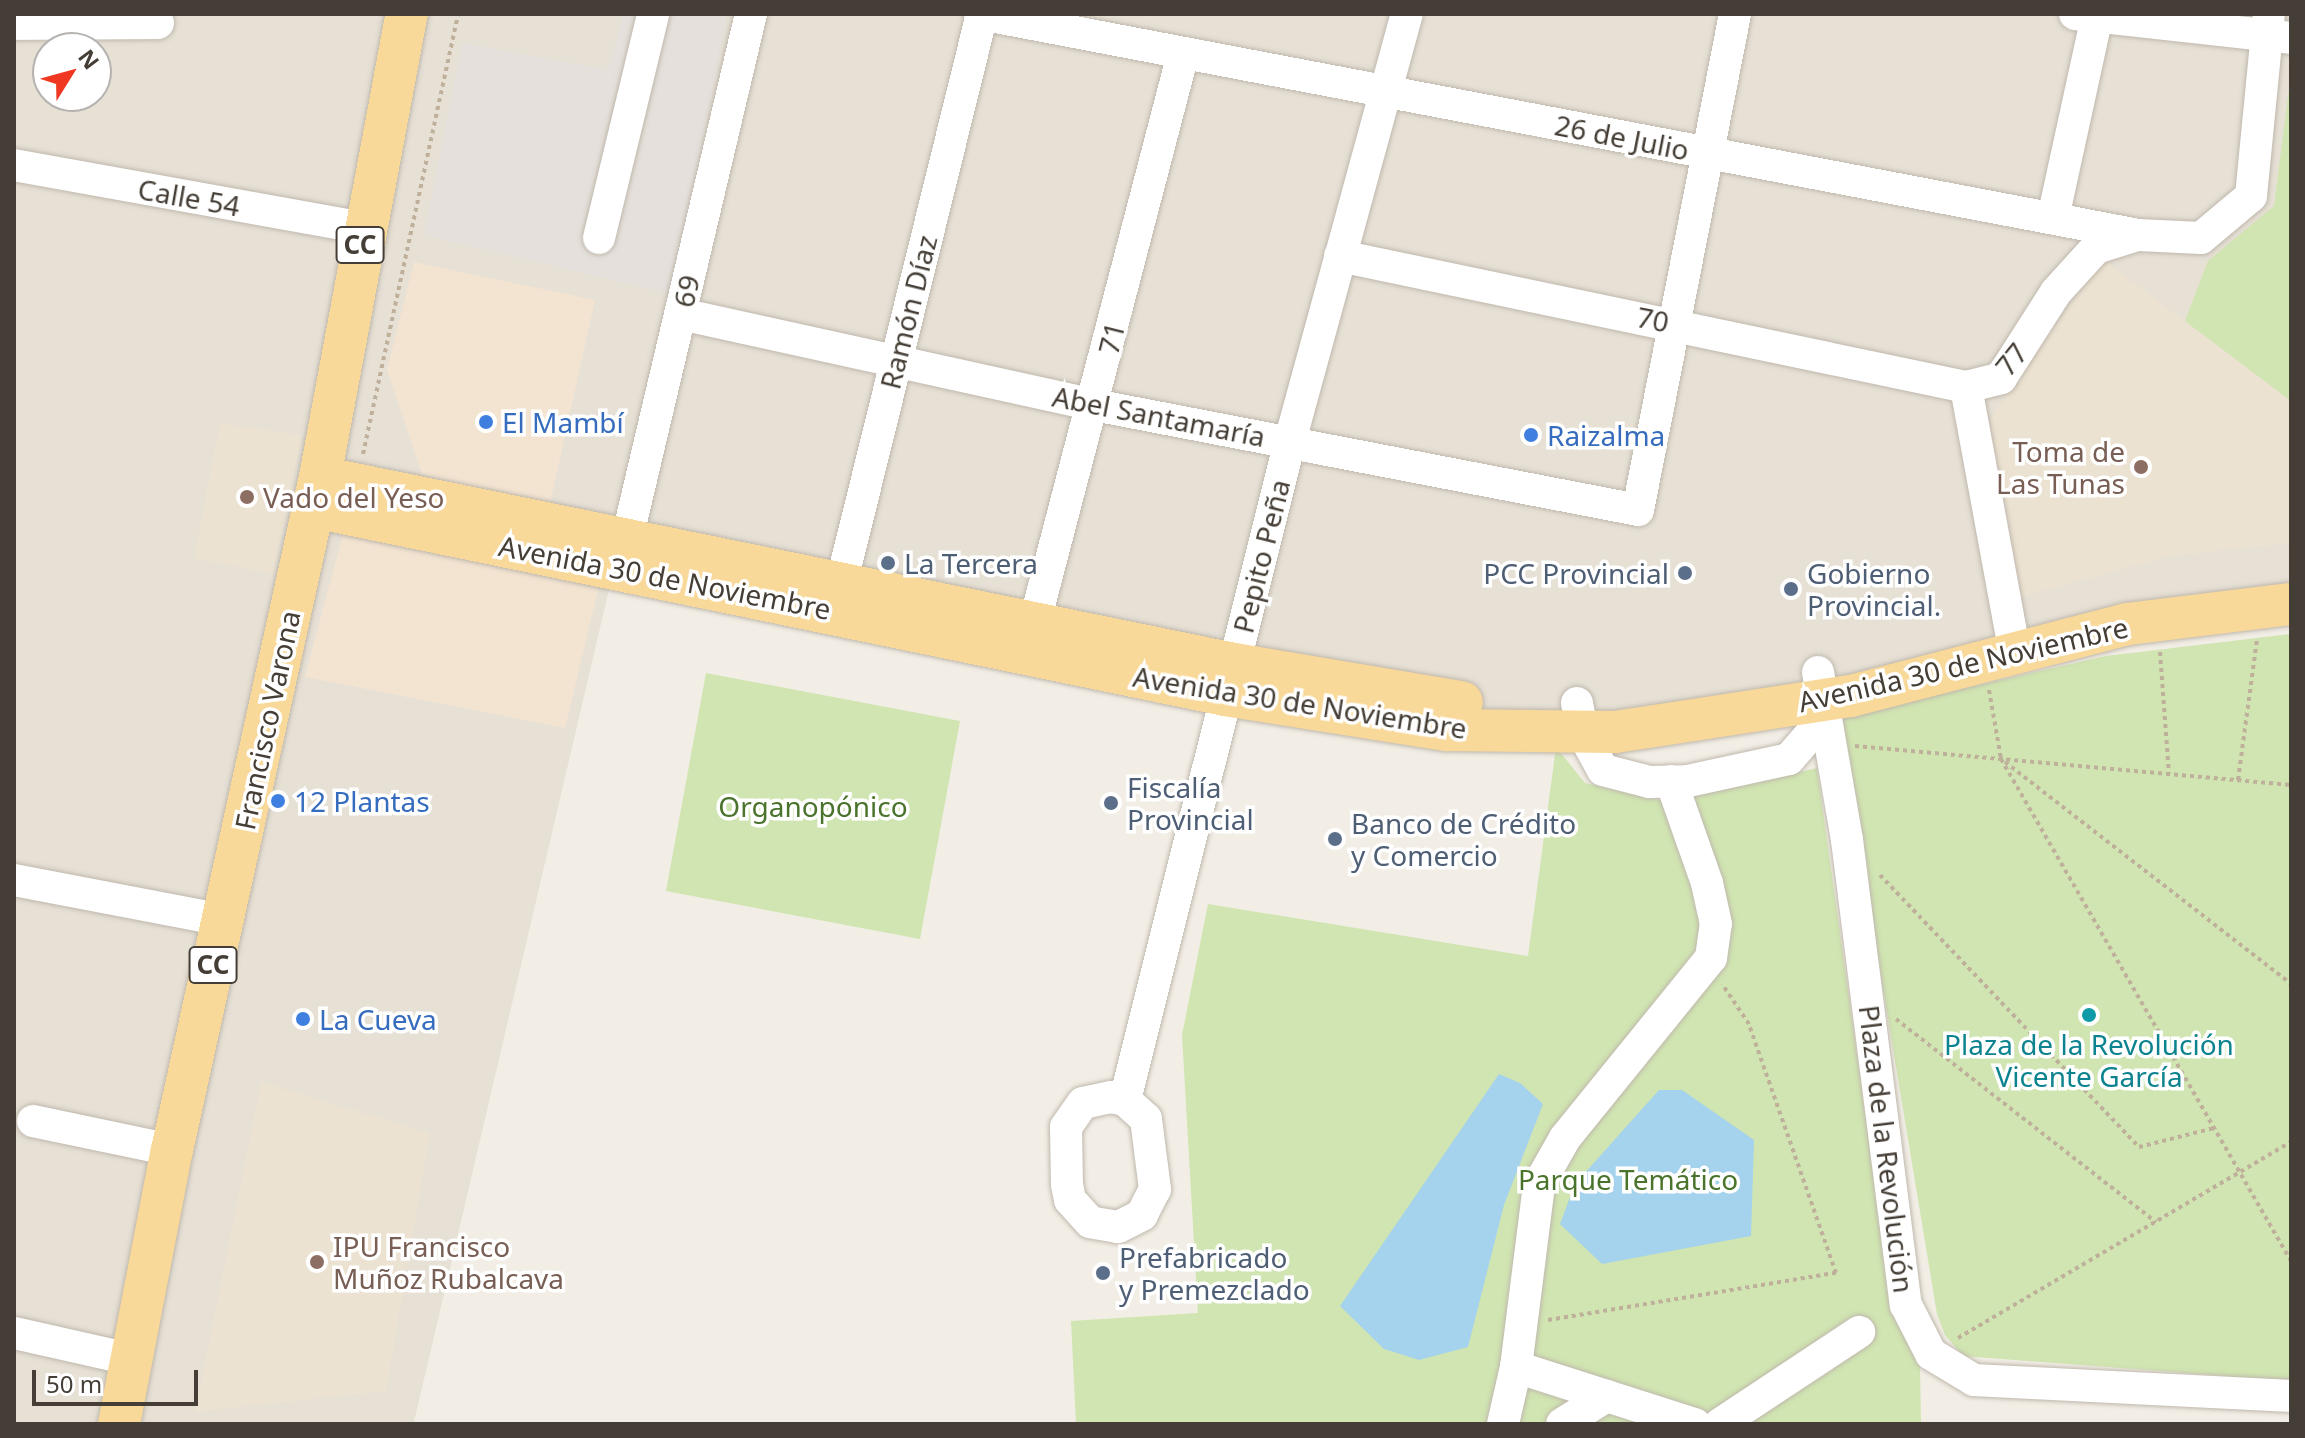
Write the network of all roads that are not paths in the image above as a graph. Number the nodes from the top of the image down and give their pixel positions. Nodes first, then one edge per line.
1 (407, 14) edge
2 (653, 14) edge
3 (751, 14) edge
4 (981, 14) edge
5 (1407, 14) edge
6 (1735, 14) edge
7 (2086, 15) edge
8 (158, 23) dead end
9 (14, 24) edge
10 (2275, 29) edge
11 (1183, 54) junction
12 (1387, 89) junction
13 (1709, 155) junction
14 (14, 165) edge
15 (2053, 218) junction
16 (363, 228) junction
17 (2138, 235) junction
18 (599, 238) dead end
19 (1340, 256) junction
20 (681, 314) junction
21 (1675, 323) junction
22 (895, 361) junction
23 (1966, 387) junction
24 (1094, 405) junction
25 (1290, 441) junction
26 (330, 490) junction
27 (624, 553) junction
28 (838, 596) junction
29 (2281, 596) edge
30 (1035, 621) junction
31 (2003, 647) junction
32 (1229, 679) junction
33 (1821, 686) junction
34 (1580, 717) junction
35 (1671, 781) junction
36 (14, 880) edge
37 (223, 920) junction
38 (1125, 1100) dead end
39 (33, 1121) dead end
40 (172, 1150) junction
41 (1859, 1332) dead end
42 (14, 1333) edge
43 (129, 1359) junction
44 (1516, 1367) junction
45 (1607, 1396) junction
46 (2291, 1396) edge
47 (119, 1424) edge
48 (1503, 1424) edge
49 (1562, 1424) edge
50 (1695, 1424) edge
51 (1720, 1424) edge

1 - 16 main road, Francisco Varona / CC
2 - 18 street
3 - 20 street, 69
4 - 11 street, 26 de Julio
4 - 22 street, Ramón Díaz
5 - 12 street, Pepito Peña
6 - 13 street
7 - 10 street
7 - 15 street
8 - 9 street
10 - 17 street, 26 de Julio
11 - 12 street, 26 de Julio
11 - 24 street, 71
12 - 13 street, 26 de Julio
12 - 19 street, Pepito Peña
13 - 15 street, 26 de Julio
13 - 21 street
14 - 16 street, Calle 54
15 - 17 street, 26 de Julio
16 - 26 main road, Francisco Varona / CC
17 - 23 street, 77
19 - 21 street, 70
19 - 25 street, Pepito Peña
20 - 22 street, Abel Santamaría
20 - 27 street, 69
21 - 23 street, 70
21 - 25 street, Abel Santamaría
22 - 24 street, Abel Santamaría
22 - 28 street, Ramón Díaz
23 - 31 street, 77
24 - 25 street, Abel Santamaría
24 - 30 street, 71
25 - 32 street, Pepito Peña
26 - 27 main road, Avenida 30 de Noviembre
26 - 37 main road, Francisco Varona / CC
27 - 28 main road, Avenida 30 de Noviembre
28 - 30 main road, Avenida 30 de Noviembre
28 - 32 main road, Avenida 30 de Noviembre
29 - 31 main road, Avenida 30 de Noviembre
29 - 31 main road, Avenida 30 de Noviembre
30 - 32 main road, Avenida 30 de Noviembre
31 - 33 main road, Avenida 30 de Noviembre
32 - 34 main road, Avenida 30 de Noviembre
32 - 38 street, Pepito Peña
33 - 34 main road, Avenida 30 de Noviembre
33 - 35 street
33 - 46 street, Plaza de la Revolución
34 - 35 street
35 - 44 street
36 - 37 street
37 - 40 main road, Francisco Varona / CC
39 - 40 street
40 - 43 main road, Francisco Varona / CC
41 - 51 street
42 - 43 street
43 - 47 main road, Francisco Varona / CC
44 - 45 street
44 - 48 street
45 - 49 street
45 - 50 street

